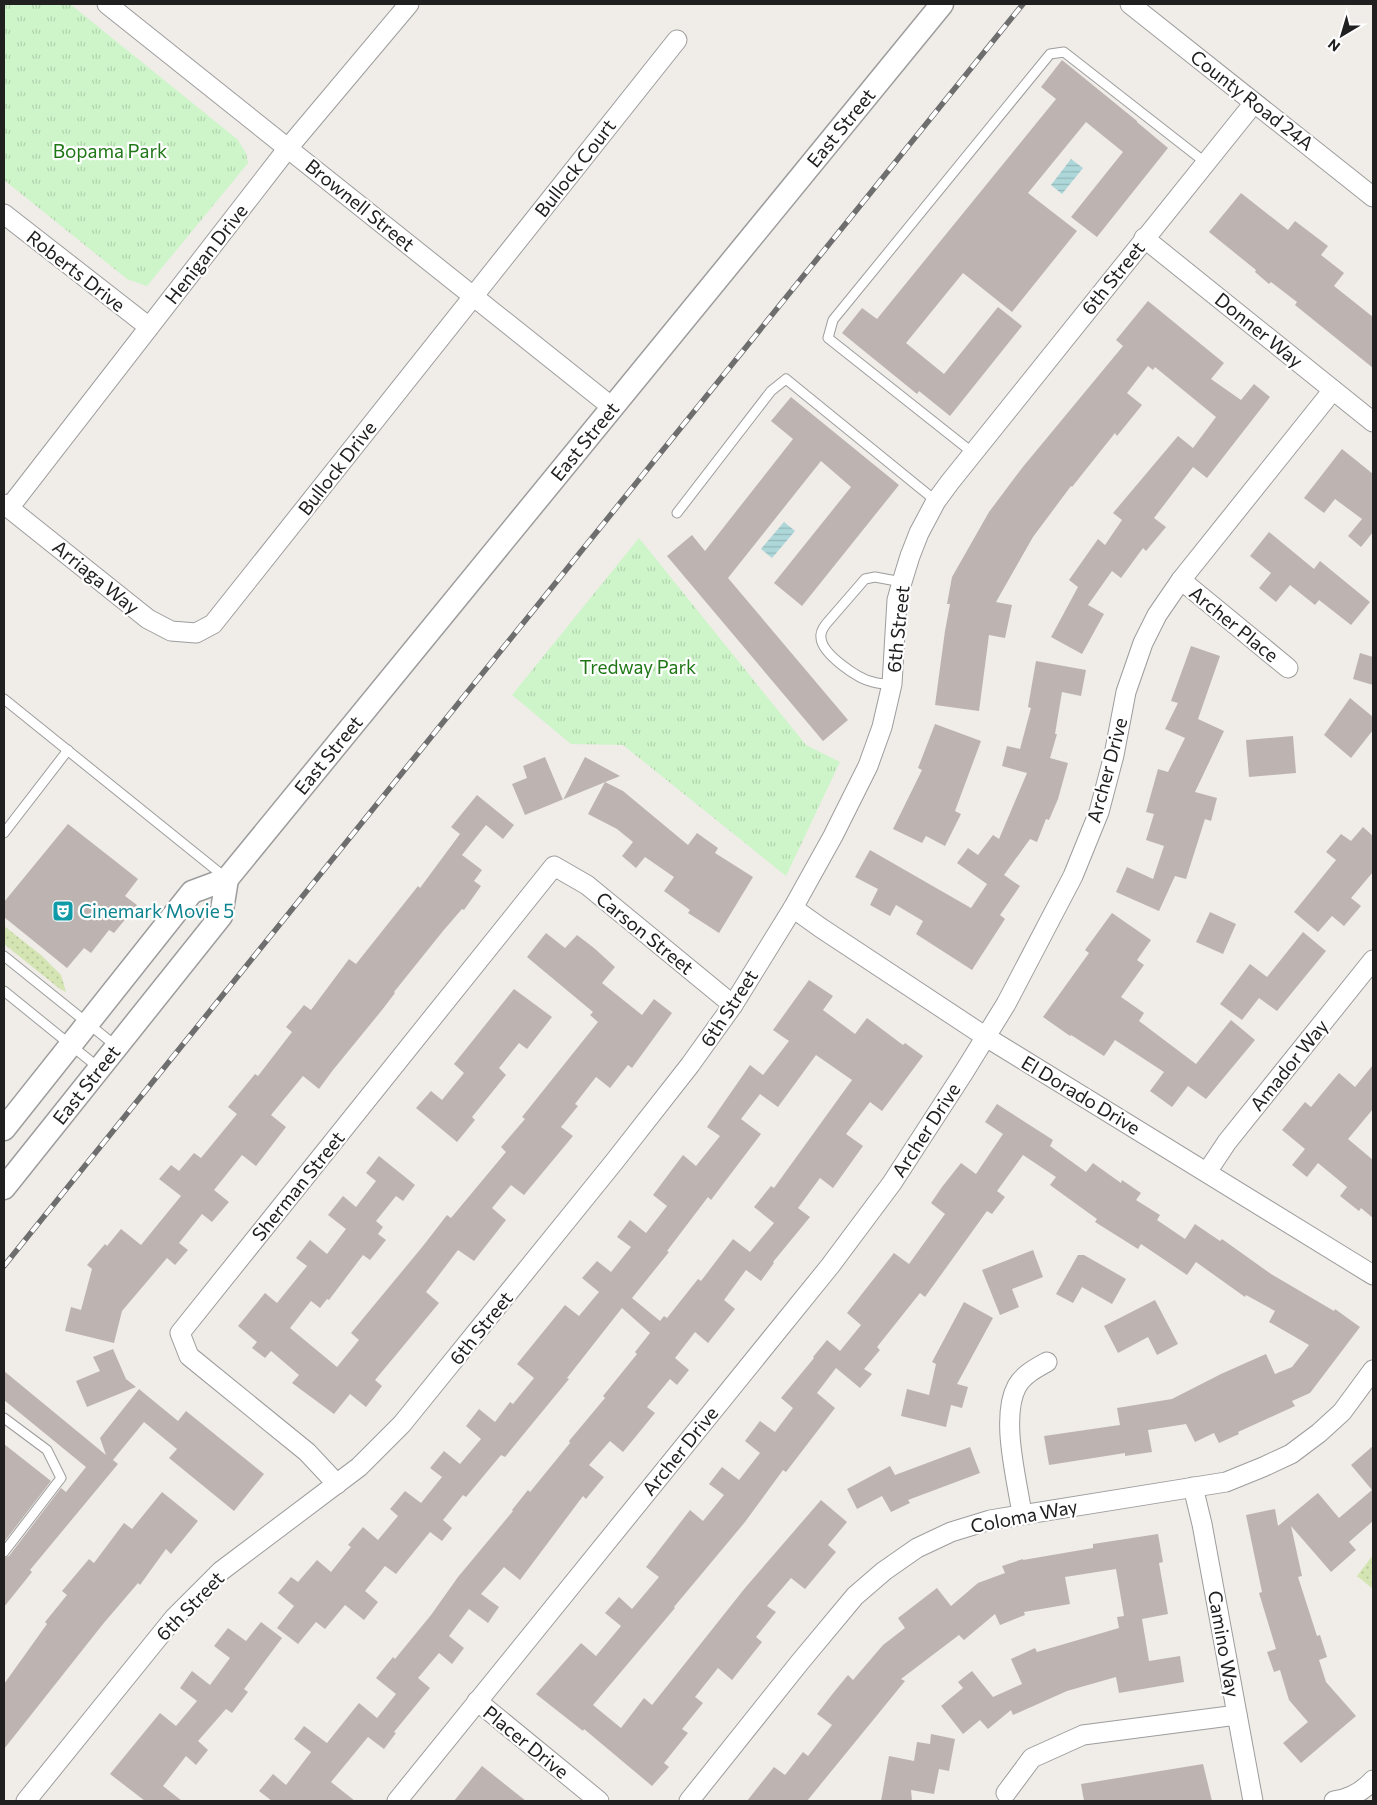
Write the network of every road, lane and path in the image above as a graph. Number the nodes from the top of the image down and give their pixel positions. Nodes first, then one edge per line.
1 (107, 4) edge
2 (409, 4) edge
3 (942, 4) edge
4 (1130, 4) edge
5 (677, 40) dead end
6 (1254, 103) junction
7 (288, 148) junction
8 (1206, 163) junction
9 (1373, 197) edge
10 (4, 214) edge
11 (1144, 238) junction
12 (474, 296) junction
13 (149, 328) junction
14 (1333, 390) junction
15 (612, 407) junction
16 (1373, 422) edge
17 (973, 453) junction
18 (936, 501) junction
19 (6, 506) edge
20 (677, 513) dead end
21 (1181, 580) junction
22 (902, 582) junction
23 (196, 633) joint
24 (1288, 668) dead end
25 (892, 684) junction
26 (4, 699) edge
27 (68, 750) junction
28 (4, 833) edge
29 (554, 866) joint
30 (227, 879) junction
31 (792, 908) junction
32 (4, 956) edge
33 (1373, 960) edge
34 (4, 991) edge
35 (733, 1005) junction
36 (88, 1023) junction
37 (986, 1037) junction
38 (70, 1045) junction
39 (117, 1047) junction
40 (100, 1068) junction
41 (4, 1129) edge
42 (1207, 1172) junction
43 (4, 1188) edge
44 (1373, 1275) edge
45 (1047, 1362) dead end
46 (1373, 1370) edge
47 (4, 1418) edge
48 (337, 1484) junction
49 (1193, 1487) junction
50 (1022, 1514) junction
51 (4, 1552) edge
52 (477, 1702) junction
53 (1237, 1714) junction
54 (1373, 1780) edge
55 (1006, 1793) dead end
56 (26, 1801) edge
57 (397, 1801) edge
58 (599, 1801) edge
59 (690, 1801) edge
60 (1254, 1801) edge
61 (1334, 1801) edge

1 - 7 street, Brownell Street
2 - 7 street, Henigan Drive
3 - 15 street, East Street
4 - 6 street, County Road 24A
5 - 12 street, Bullock Court
6 - 8 street, 6th Street
6 - 9 street, County Road 24A
7 - 12 street, Brownell Street
7 - 13 street, Henigan Drive
8 - 11 street, 6th Street
8 - 17 lane
10 - 13 street, Roberts Drive
11 - 14 street, Donner Way
11 - 17 street, 6th Street
12 - 15 street, Brownell Street
12 - 23 street, Bullock Drive
13 - 19 street, Henigan Drive
14 - 16 street, Donner Way
14 - 21 street, Archer Drive
15 - 30 street, East Street
17 - 18 street, 6th Street
18 - 20 lane
18 - 22 street, 6th Street
19 - 23 street, Arriaga Way
21 - 24 street, Archer Place
21 - 37 street, Archer Drive
22 - 25 street, 6th Street
22 - 25 lane
25 - 31 street, 6th Street
26 - 27 lane
27 - 28 lane
27 - 30 lane
29 - 35 street, Carson Street
29 - 48 street, Sherman Street
30 - 36 street, East Street
30 - 39 street, East Street
31 - 35 street, 6th Street
31 - 37 street, El Dorado Drive
32 - 36 lane
33 - 42 street, Amador Way
34 - 38 lane
35 - 48 street, 6th Street
36 - 38 street, East Street
36 - 39 lane
37 - 42 street, El Dorado Drive
37 - 52 street, Archer Drive
38 - 40 lane
38 - 41 street, East Street
39 - 40 street, East Street
40 - 43 street, East Street
42 - 44 street, El Dorado Drive
45 - 50 street
46 - 49 street, Coloma Way
47 - 51 lane
48 - 56 street, 6th Street
49 - 50 street, Coloma Way
49 - 53 street, Camino Way
50 - 59 street, Coloma Way
52 - 57 street, Archer Drive
52 - 58 street, Placer Drive
53 - 55 street
53 - 60 street, Camino Way
54 - 61 street

